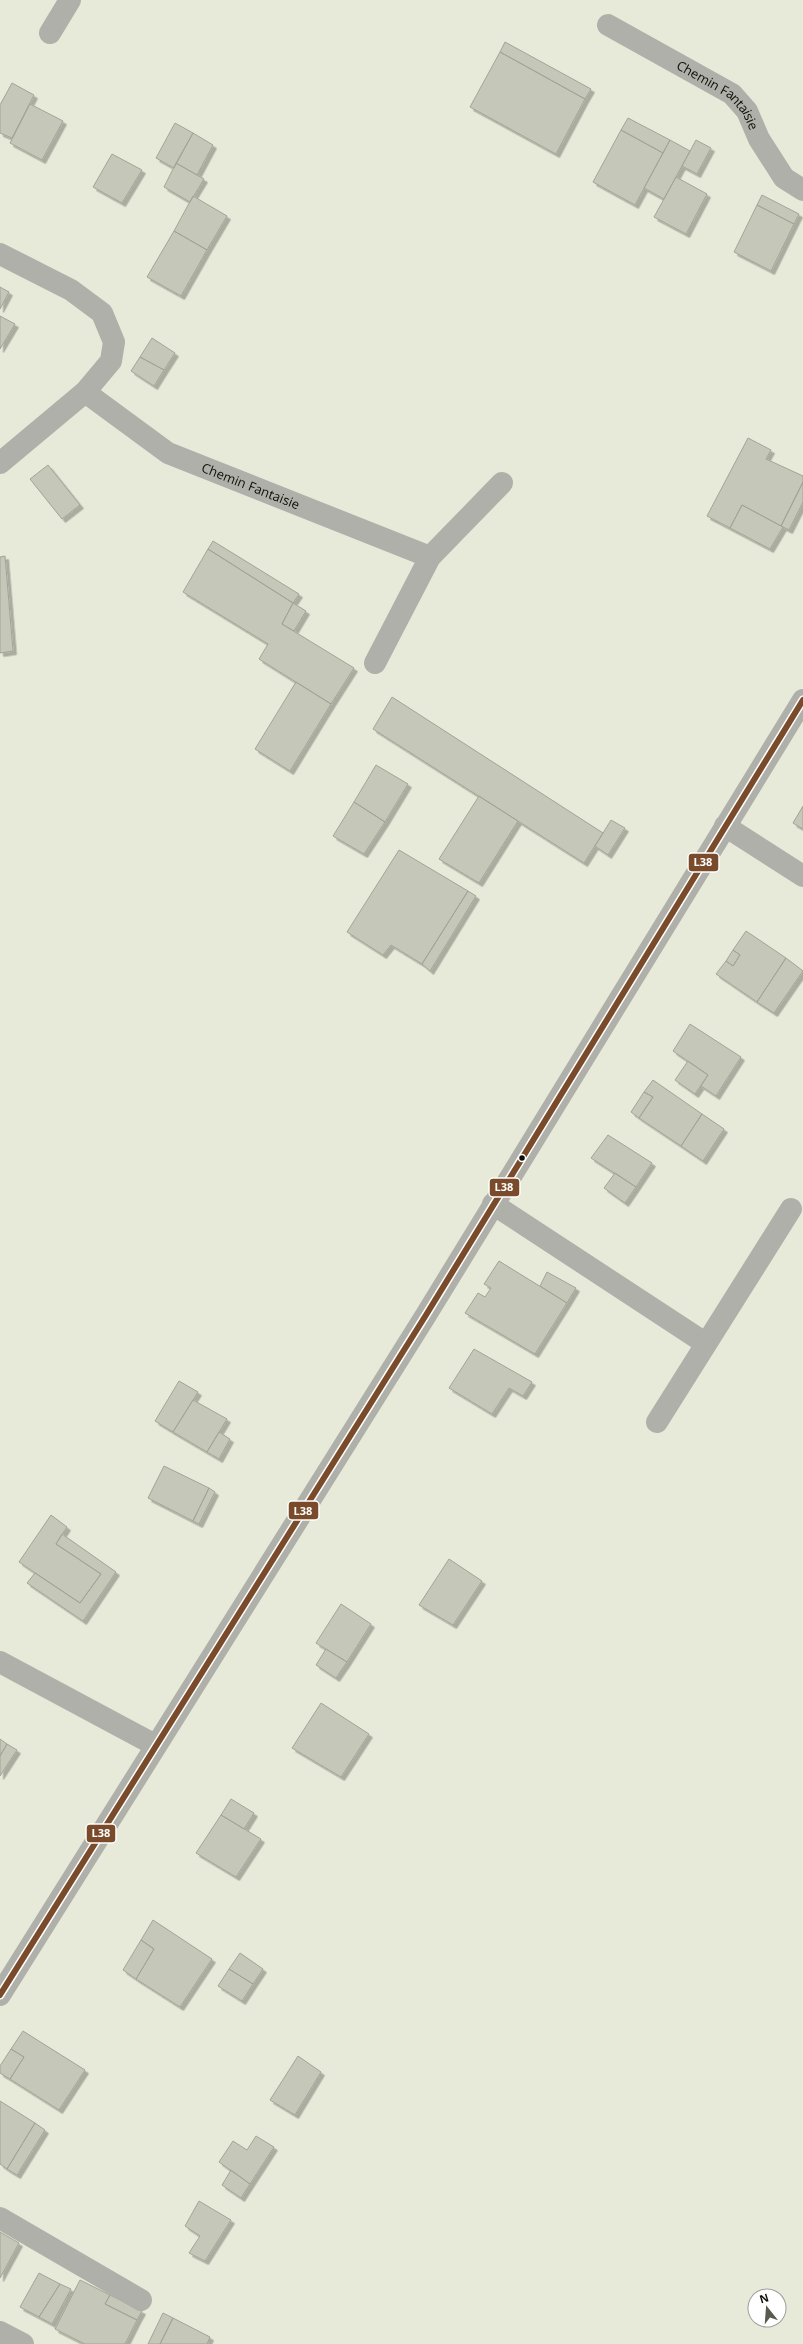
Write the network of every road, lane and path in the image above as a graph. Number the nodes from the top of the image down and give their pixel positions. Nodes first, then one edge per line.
1 (70, 0) edge
2 (608, 25) dead end
3 (50, 33) dead end
4 (803, 190) edge
5 (0, 254) edge
6 (85, 392) junction
7 (0, 463) edge
8 (502, 482) dead end
9 (430, 557) junction
10 (375, 663) dead end
11 (803, 700) edge
12 (725, 826) junction
13 (803, 876) edge
14 (493, 1204) junction
15 (790, 1209) dead end
16 (705, 1343) junction
17 (657, 1422) dead end
18 (0, 1662) edge
19 (155, 1745) junction
20 (0, 1995) edge
21 (0, 2218) edge
22 (140, 2300) dead end
23 (0, 2332) edge
24 (23, 2344) edge

1 - 3 street
2 - 4 street, Chemin Fantaisie
5 - 6 street
6 - 7 street
6 - 9 street, Chemin Fantaisie
8 - 9 street
9 - 10 street
11 - 12 street
12 - 13 street
12 - 14 street
14 - 16 street
14 - 19 street
15 - 16 street
16 - 17 street
18 - 19 street
19 - 20 street
21 - 22 street
23 - 24 street

